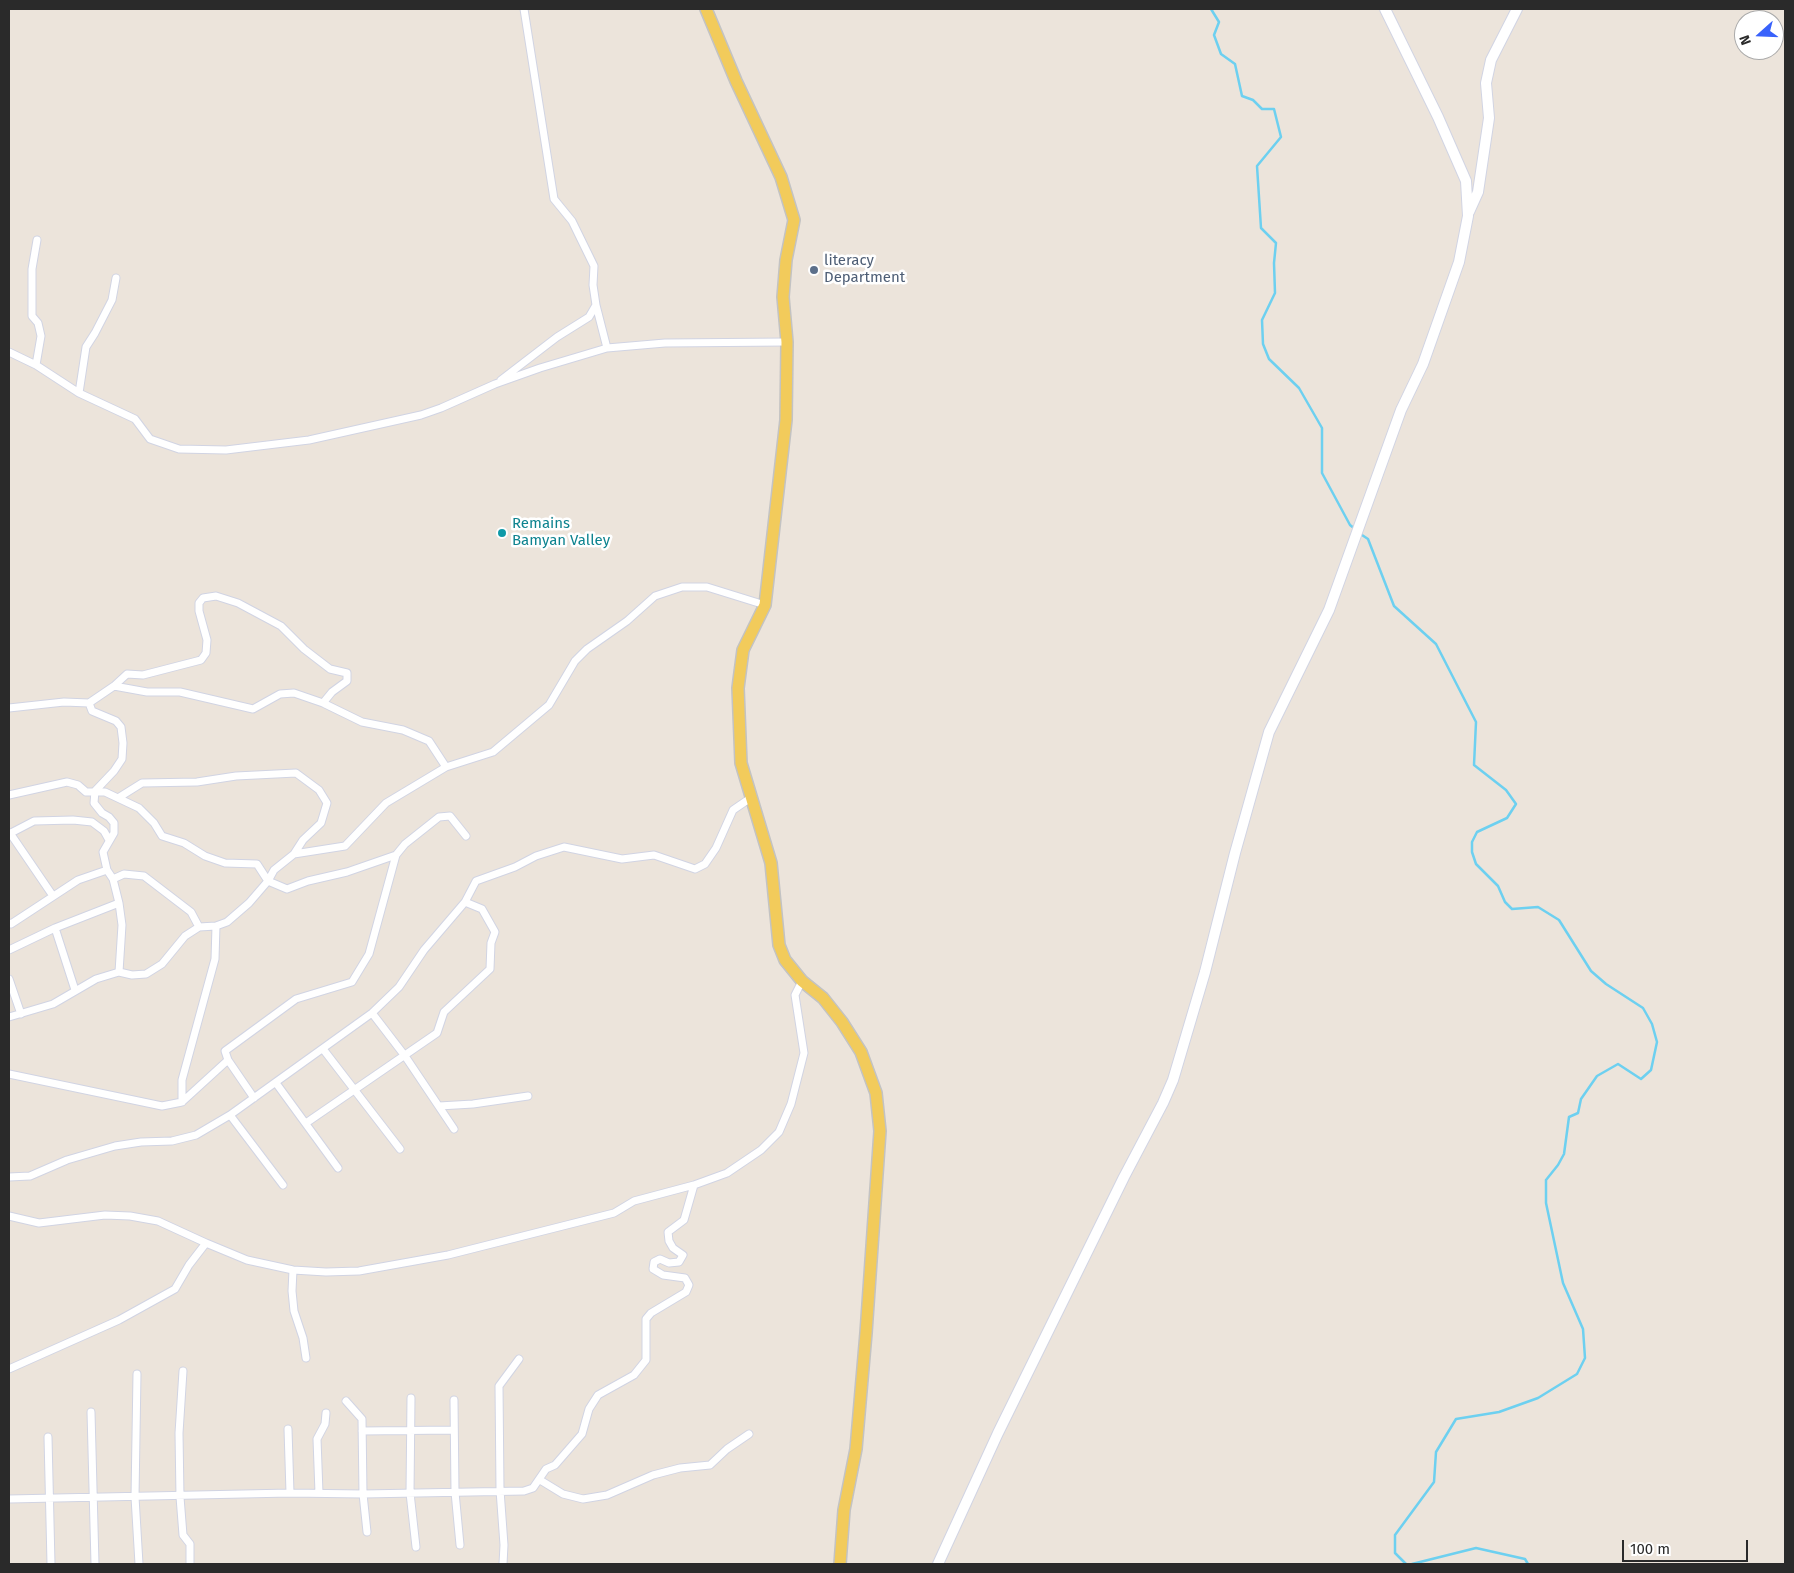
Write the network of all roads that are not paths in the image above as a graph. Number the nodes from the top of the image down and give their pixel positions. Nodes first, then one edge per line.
1 (524, 9) edge
2 (706, 9) edge
3 (1385, 9) edge
4 (1517, 9) edge
5 (1468, 216) junction
6 (37, 240) dead end
7 (116, 278) dead end
8 (596, 305) junction
9 (787, 342) junction
10 (607, 348) junction
11 (9, 352) edge
12 (36, 365) junction
13 (495, 384) junction
14 (79, 394) junction
15 (765, 605) junction
16 (114, 686) junction
17 (89, 703) junction
18 (323, 703) junction
19 (9, 708) edge
20 (446, 767) junction
21 (95, 791) junction
22 (9, 795) edge
23 (752, 797) junction
24 (118, 798) junction
25 (10, 833) edge
26 (466, 836) dead end
27 (109, 840) junction
28 (294, 854) junction
29 (396, 855) junction
30 (107, 870) junction
31 (113, 879) junction
32 (268, 881) junction
33 (52, 896) junction
34 (465, 902) junction
35 (119, 903) junction
36 (9, 923) edge
37 (216, 926) junction
38 (199, 927) junction
39 (56, 928) junction
40 (9, 950) edge
41 (119, 972) junction
42 (9, 979) edge
43 (802, 981) junction
44 (75, 990) junction
45 (372, 1013) junction
46 (22, 1014) junction
47 (9, 1017) edge
48 (323, 1049) junction
49 (405, 1056) junction
50 (228, 1060) junction
51 (9, 1074) edge
52 (276, 1083) junction
53 (354, 1091) junction
54 (528, 1096) dead end
55 (254, 1098) junction
56 (182, 1102) junction
57 (439, 1106) junction
58 (230, 1115) junction
59 (306, 1123) junction
60 (454, 1129) dead end
61 (400, 1149) dead end
62 (338, 1168) dead end
63 (9, 1177) edge
64 (694, 1185) junction
65 (283, 1186) dead end
66 (9, 1216) edge
67 (206, 1243) junction
68 (293, 1270) junction
69 (306, 1358) dead end
70 (519, 1359) dead end
71 (9, 1369) edge
72 (183, 1372) dead end
73 (137, 1374) dead end
74 (411, 1398) dead end
75 (454, 1400) dead end
76 (346, 1401) dead end
77 (91, 1412) dead end
78 (326, 1412) dead end
79 (288, 1429) dead end
80 (410, 1430) junction
81 (453, 1430) junction
82 (362, 1431) junction
83 (749, 1434) dead end
84 (48, 1437) dead end
85 (540, 1480) junction
86 (500, 1490) junction
87 (410, 1492) junction
88 (455, 1492) junction
89 (290, 1493) junction
90 (319, 1493) junction
91 (363, 1494) junction
92 (135, 1496) junction
93 (180, 1497) junction
94 (48, 1498) junction
95 (93, 1498) junction
96 (9, 1499) edge
97 (367, 1532) dead end
98 (460, 1545) dead end
99 (416, 1547) dead end
100 (51, 1564) edge
101 (96, 1564) edge
102 (139, 1564) edge
103 (190, 1564) edge
104 (503, 1564) edge
105 (840, 1564) edge
106 (938, 1564) edge

1 - 8 street
2 - 9 main road
3 - 5 main road
4 - 5 main road
5 - 106 main road
6 - 12 street
7 - 14 street
8 - 10 street
8 - 13 street
9 - 10 street
9 - 15 main road
10 - 13 street
11 - 12 street
12 - 14 street
13 - 14 street
15 - 20 street
15 - 23 main road
16 - 17 street
16 - 18 street
16 - 18 street
17 - 19 street
17 - 21 street
18 - 20 street
20 - 28 street
21 - 22 street
21 - 24 street
21 - 27 street
23 - 34 street
23 - 43 main road
24 - 28 street
24 - 32 street
25 - 27 street
25 - 33 street
26 - 29 street
27 - 30 street
28 - 32 street
29 - 32 street
29 - 50 street
30 - 31 street
30 - 33 street
31 - 35 street
31 - 38 street
32 - 37 street
33 - 36 street
34 - 45 street
34 - 49 street
35 - 39 street
35 - 41 street
37 - 38 street
37 - 56 street
38 - 41 street
39 - 40 street
39 - 44 street
41 - 44 street
42 - 46 street
43 - 64 street
43 - 105 main road
44 - 46 street
45 - 48 street
45 - 49 street
46 - 47 street
48 - 52 street
48 - 53 street
49 - 53 street
49 - 57 street
50 - 55 street
50 - 56 street
51 - 56 street
52 - 55 street
52 - 59 street
53 - 59 street
53 - 61 street
54 - 57 street
55 - 58 street
57 - 60 street
58 - 63 street
58 - 65 street
59 - 62 street
64 - 68 street
64 - 85 street
66 - 67 street
67 - 68 street
67 - 71 street
68 - 69 street
70 - 86 street
72 - 93 street
73 - 92 street
74 - 80 street
75 - 81 street
76 - 82 street
77 - 95 street
78 - 90 street
79 - 89 street
80 - 81 street
80 - 82 street
80 - 87 street
81 - 88 street
82 - 91 street
83 - 85 street
84 - 94 street
85 - 86 street
86 - 88 street
86 - 104 street
87 - 88 street
87 - 91 street
87 - 99 street
88 - 98 street
89 - 90 street
89 - 93 street
90 - 91 street
91 - 97 street
92 - 93 street
92 - 95 street
92 - 102 street
93 - 103 street
94 - 95 street
94 - 96 street
94 - 100 street
95 - 101 street

